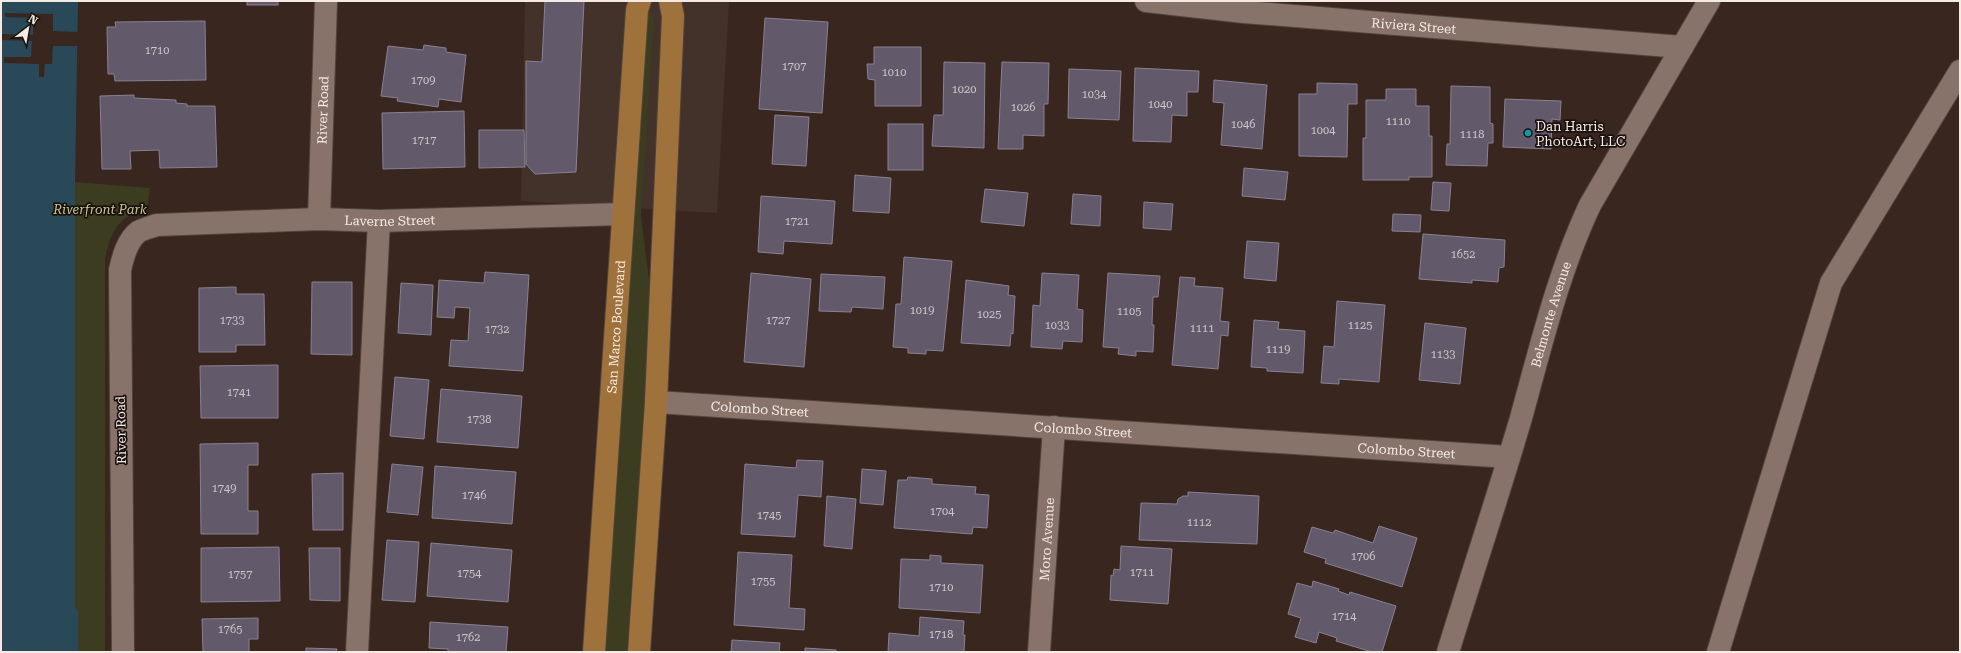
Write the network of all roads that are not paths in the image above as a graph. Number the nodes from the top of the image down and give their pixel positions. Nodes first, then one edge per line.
1 (326, 1) edge
2 (640, 1) edge
3 (670, 1) edge
4 (1146, 1) edge
5 (1709, 1) edge
6 (1244, 6) edge
7 (1682, 47) junction
8 (1960, 71) edge
9 (623, 214) junction
10 (319, 219) junction
11 (379, 221) junction
12 (157, 225) joint
13 (656, 402) junction
14 (1054, 427) junction
15 (1509, 457) junction
16 (123, 652) edge
17 (357, 652) edge
18 (594, 652) edge
19 (639, 652) edge
20 (1039, 652) edge
21 (1448, 652) edge
22 (1718, 652) edge

1 - 10 street, River Road
2 - 9 main road, San Marco Boulevard
3 - 13 main road
4 - 6 street, Riviera Street
5 - 7 street, Belmonte Avenue
6 - 7 street, Riviera Street
7 - 15 street, Belmonte Avenue
8 - 22 street
9 - 11 street, Laverne Street
9 - 18 main road, San Marco Boulevard
10 - 11 street, Laverne Street
10 - 12 street, Laverne Street
11 - 17 street
12 - 16 street, River Road
13 - 14 street, Colombo Street
13 - 19 main road
14 - 15 street, Colombo Street
14 - 20 street, Moro Avenue
15 - 21 street, Belmonte Avenue

